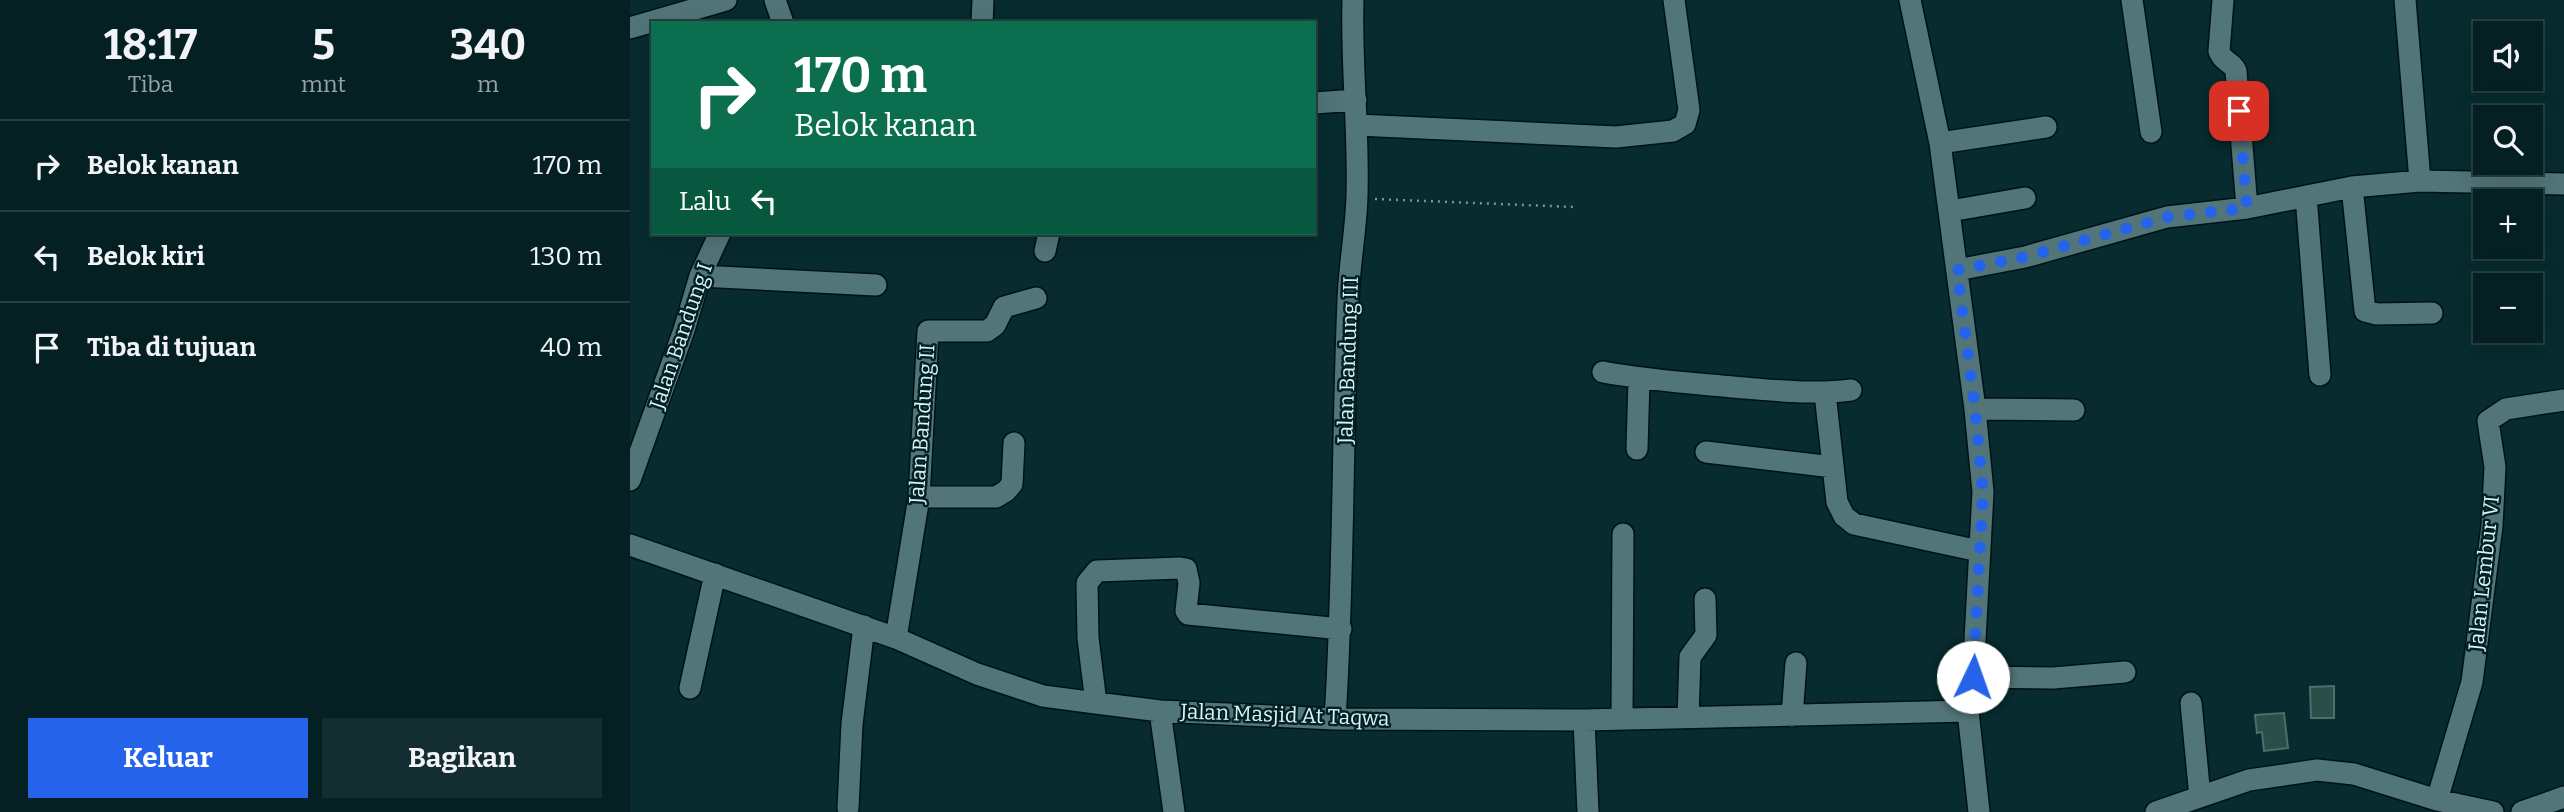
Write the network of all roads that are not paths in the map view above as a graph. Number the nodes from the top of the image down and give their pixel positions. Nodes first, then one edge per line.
1 (726, 0) edge
2 (775, 0) edge
3 (983, 0) edge
4 (1353, 0) edge
5 (1674, 0) edge
6 (1911, 0) edge
7 (2132, 0) edge
8 (2223, 0) edge
9 (2405, 0) edge
10 (683, 18) edge
11 (782, 21) edge
12 (982, 21) edge
13 (651, 24) edge
14 (630, 28) edge
15 (1356, 100) junction
16 (1316, 103) edge
17 (1357, 125) junction
18 (2046, 127) dead end
19 (2151, 132) dead end
20 (1940, 143) junction
21 (2420, 181) junction
22 (2564, 184) edge
23 (2352, 187) junction
24 (2306, 196) junction
25 (2025, 198) dead end
26 (2247, 208) junction
27 (1950, 211) junction
28 (719, 235) edge
29 (1957, 270) junction
30 (700, 276) junction
31 (876, 285) dead end
32 (1036, 298) dead end
33 (2432, 313) dead end
34 (1603, 372) dead end
35 (2320, 375) dead end
36 (1639, 379) junction
37 (1851, 390) dead end
38 (1825, 393) junction
39 (2564, 400) edge
40 (1975, 409) junction
41 (2074, 410) dead end
42 (1014, 443) dead end
43 (1637, 449) dead end
44 (1706, 452) dead end
45 (1833, 467) junction
46 (630, 480) edge
47 (919, 497) junction
48 (1623, 534) dead end
49 (630, 545) edge
50 (1979, 551) junction
51 (715, 574) junction
52 (1705, 599) dead end
53 (864, 626) junction
54 (1341, 629) junction
55 (896, 638) junction
56 (1796, 663) dead end
57 (2125, 672) dead end
58 (1973, 677) junction
59 (690, 688) dead end
60 (1096, 703) junction
61 (2191, 703) dead end
62 (1160, 710) junction
63 (1968, 711) junction
64 (1792, 716) junction
65 (1622, 718) junction
66 (1688, 718) junction
67 (1335, 719) junction
68 (1584, 720) junction
69 (2200, 797) junction
70 (2564, 797) edge
71 (2437, 800) junction
72 (848, 808) dead end
73 (2533, 810) edge
74 (1174, 812) edge
75 (1588, 812) edge
76 (1979, 812) edge
77 (2156, 812) edge
78 (2493, 812) edge

1 - 10 street
2 - 11 street
3 - 12 street
4 - 15 street, Jalan Bandung III
5 - 17 street
6 - 20 street
7 - 19 street
8 - 26 street
9 - 21 street
13 - 14 street
15 - 16 street
15 - 17 street, Jalan Bandung III
17 - 54 street, Jalan Bandung III
18 - 20 street
20 - 27 street
21 - 22 street
21 - 23 street
23 - 24 street
23 - 33 street
24 - 26 street
24 - 35 street
25 - 27 street
26 - 29 street
27 - 29 street
28 - 30 street, Jalan Bandung I
29 - 40 street
30 - 31 street
30 - 46 street, Jalan Bandung I
32 - 47 street, Jalan Bandung II
34 - 36 street
36 - 38 street
36 - 43 street
37 - 38 street
38 - 45 street
39 - 71 street, Jalan Lembur VI
40 - 41 street
40 - 50 street
42 - 47 street
44 - 45 street
45 - 50 street
47 - 55 street, Jalan Bandung II
48 - 65 street
49 - 51 street, Jalan Masjid At Taqwa
50 - 58 street
51 - 53 street, Jalan Masjid At Taqwa
51 - 59 street
52 - 66 street
53 - 55 street, Jalan Masjid At Taqwa
53 - 72 street
54 - 60 street
54 - 67 street, Jalan Bandung III
55 - 60 street, Jalan Masjid At Taqwa
56 - 64 street
57 - 58 street
58 - 63 street
60 - 62 street, Jalan Masjid At Taqwa
61 - 69 street
62 - 67 street, Jalan Masjid At Taqwa
62 - 74 street
63 - 64 street, Jalan Masjid At Taqwa
63 - 76 street
64 - 66 street, Jalan Masjid At Taqwa
65 - 66 street, Jalan Masjid At Taqwa
65 - 68 street, Jalan Masjid At Taqwa
67 - 68 street, Jalan Masjid At Taqwa
68 - 75 street
69 - 71 street
69 - 77 street
70 - 73 street
71 - 78 street

